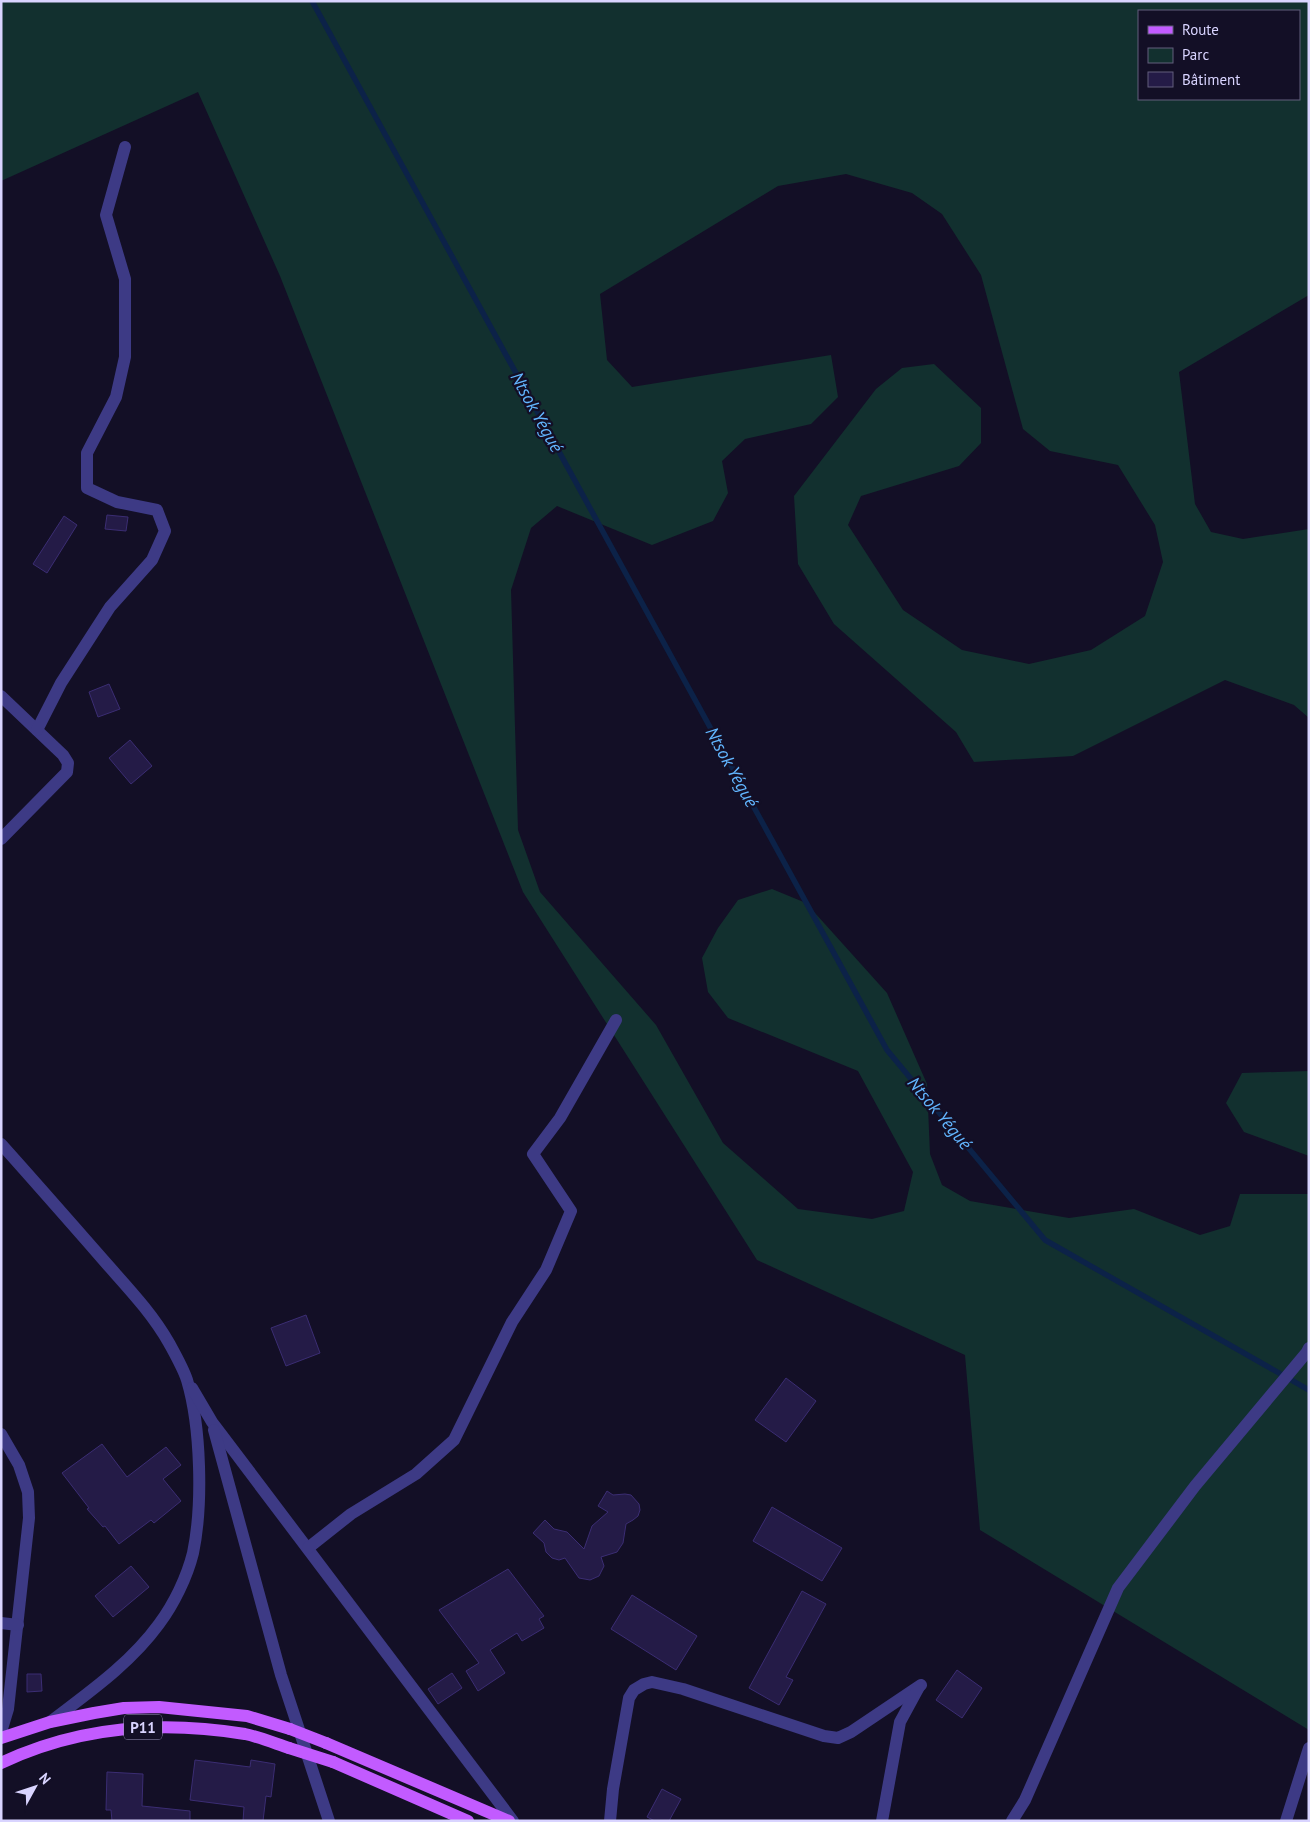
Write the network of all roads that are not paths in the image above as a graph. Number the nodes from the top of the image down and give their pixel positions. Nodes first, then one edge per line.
1 (125, 147) dead end
2 (1, 696) edge
3 (37, 730) junction
4 (1, 839) edge
5 (616, 1020) dead end
6 (1, 1144) edge
7 (1309, 1348) edge
8 (187, 1379) junction
9 (212, 1422) junction
10 (1, 1434) edge
11 (308, 1548) junction
12 (1, 1623) edge
13 (18, 1625) junction
14 (50, 1722) junction
15 (1, 1732) edge
16 (1, 1738) edge
17 (1309, 1748) edge
18 (1, 1763) edge
19 (329, 1821) edge
20 (468, 1821) edge
21 (509, 1821) edge
22 (514, 1821) edge
23 (610, 1821) edge
24 (882, 1821) edge
25 (1012, 1821) edge
26 (1286, 1821) edge

1 - 3 street
2 - 3 street
3 - 4 street
5 - 11 street
6 - 8 street
7 - 25 street
8 - 9 street
8 - 14 street
9 - 11 street
9 - 19 street
10 - 13 street
11 - 22 street
12 - 13 street
13 - 15 street
14 - 16 main road, P11
14 - 21 main road, P11, bridge
17 - 26 street
18 - 20 main road, P11, bridge
23 - 24 street

